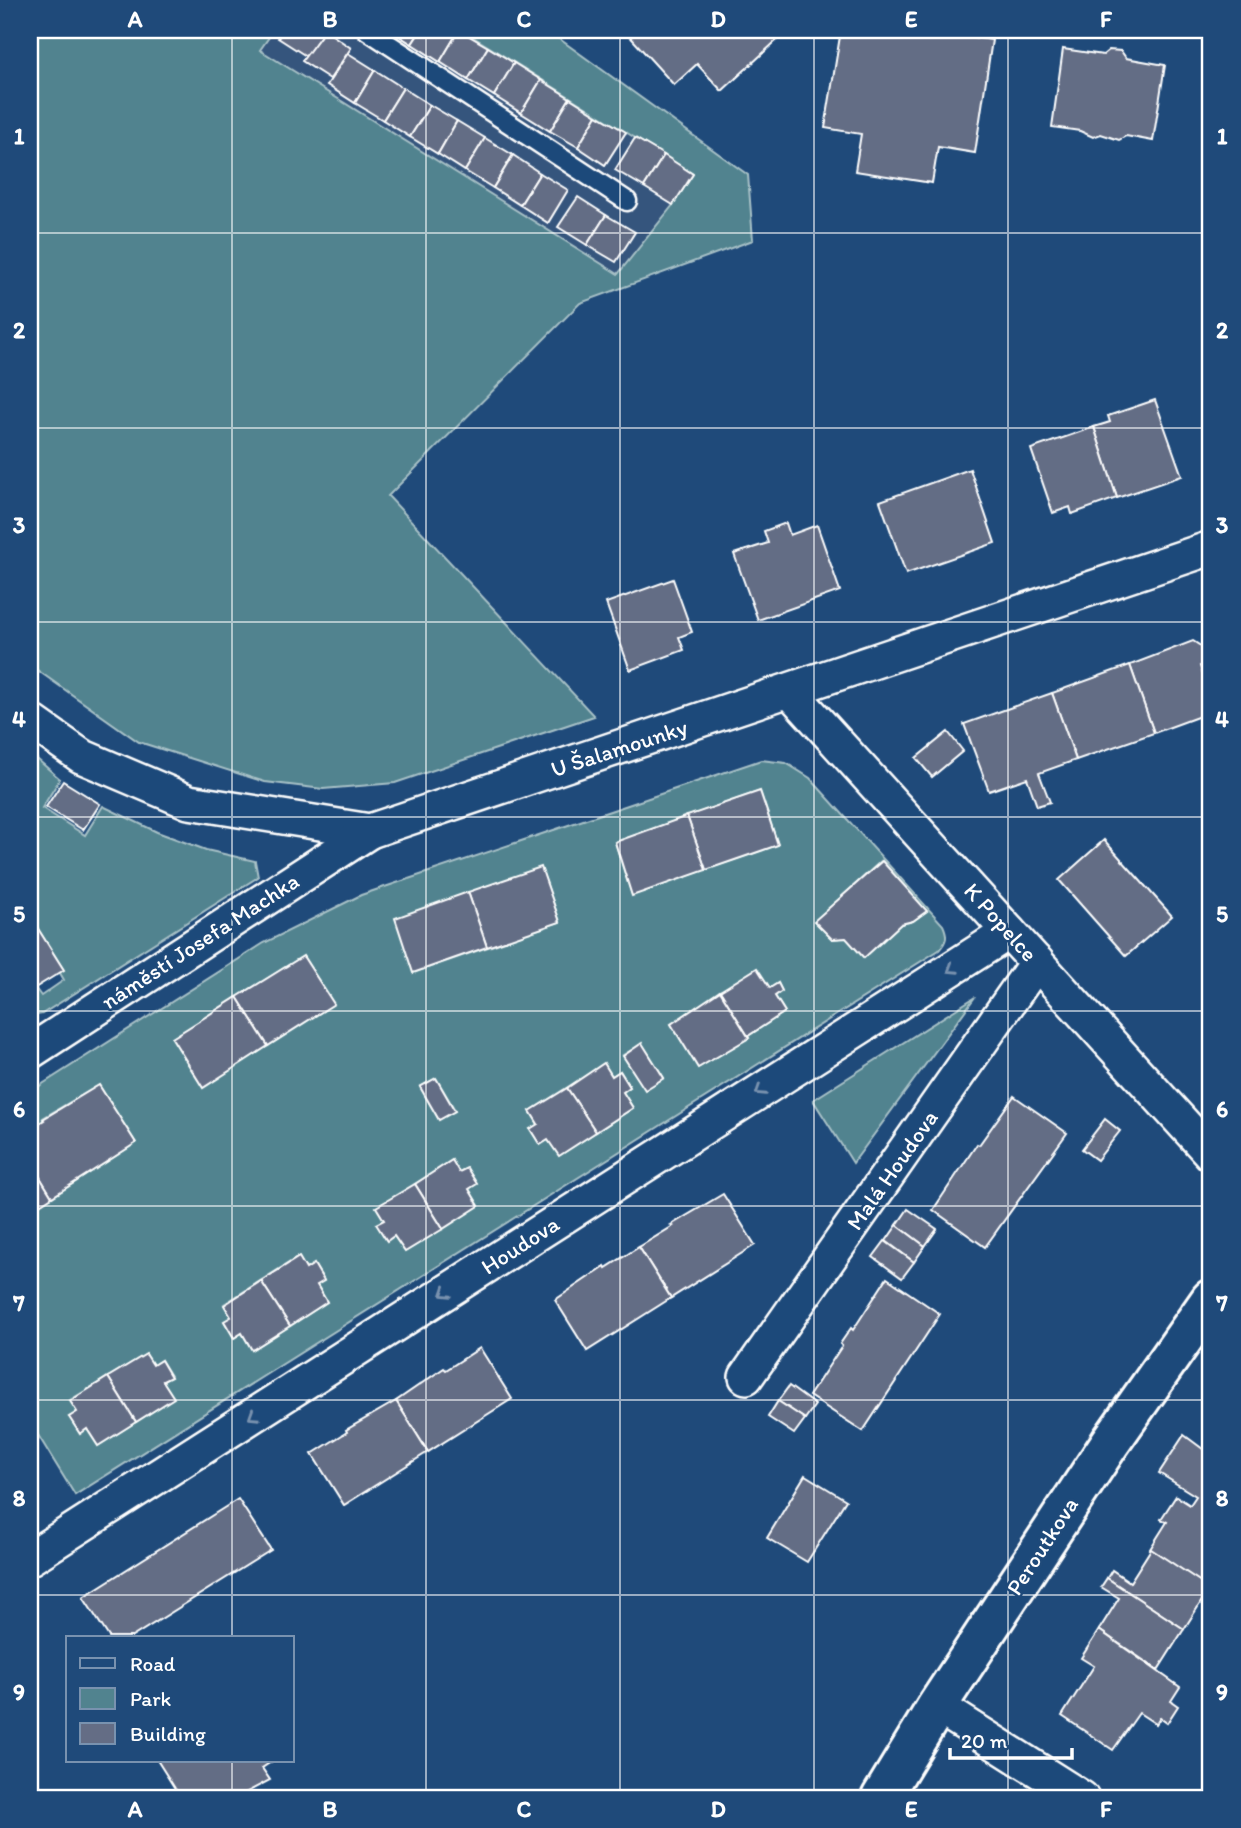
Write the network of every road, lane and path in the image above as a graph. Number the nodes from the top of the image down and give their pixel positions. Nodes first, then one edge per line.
1 (367, 30) edge
2 (627, 201) dead end
3 (1211, 548) edge
4 (790, 691) junction
5 (30, 720) edge
6 (370, 831) junction
7 (1009, 932) junction
8 (1037, 962) junction
9 (30, 1052) edge
10 (1211, 1154) edge
11 (1211, 1299) edge
12 (746, 1377) dead end
13 (30, 1558) edge
14 (937, 1706) junction
15 (881, 1798) edge
16 (1082, 1798) edge

1 - 2 lane
3 - 4 street, U Šalamounky
4 - 6 street, U Šalamounky
4 - 7 street, K Popelce
5 - 6 street, U Šalamounky
6 - 9 street, náměstí Josefa Machka
7 - 8 street, K Popelce
7 -> 13 street, Houdova
8 - 10 street, K Popelce
8 - 12 street, Malá Houdova
11 - 14 street, Peroutkova
14 - 15 street, Peroutkova
14 - 16 street

